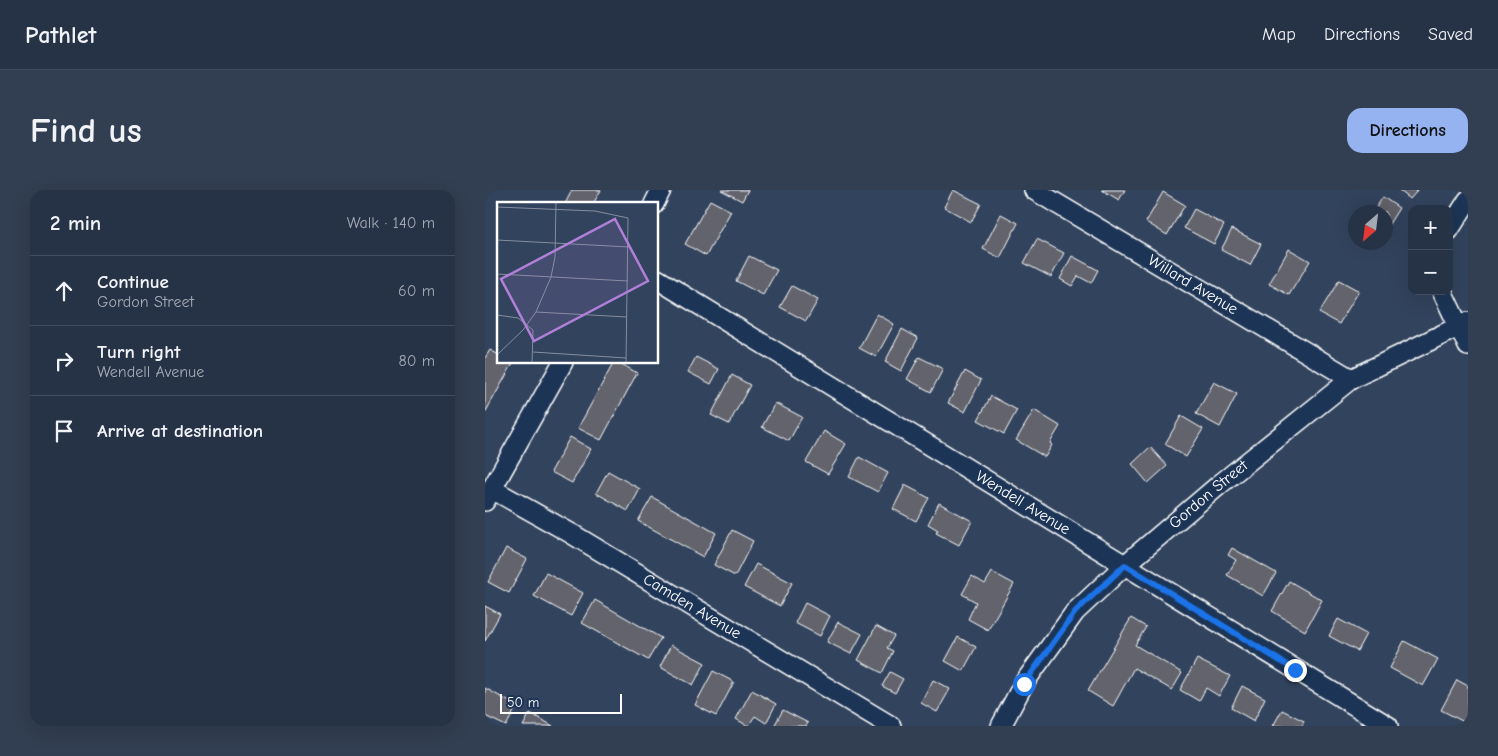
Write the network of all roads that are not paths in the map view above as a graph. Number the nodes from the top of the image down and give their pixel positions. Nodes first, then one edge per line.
1 (661, 190) edge
2 (1034, 190) edge
3 (1468, 200) edge
4 (654, 202) edge
5 (1453, 224) edge
6 (659, 280) edge
7 (1445, 295) edge
8 (1463, 324) edge
9 (1468, 346) edge
10 (562, 364) edge
11 (1351, 379) junction
12 (488, 495) edge
13 (1125, 565) junction
14 (891, 726) edge
15 (1001, 726) edge
16 (1388, 726) edge

1 - 4 street
2 - 11 street, Willard Avenue
3 - 5 street
6 - 13 street, Wendell Avenue
7 - 8 street
8 - 9 street
8 - 11 street, Gordon Street
10 - 12 street
11 - 13 street, Gordon Street
12 - 14 street, Camden Avenue
13 - 15 street, Gordon Street
13 - 16 street, Wendell Avenue

